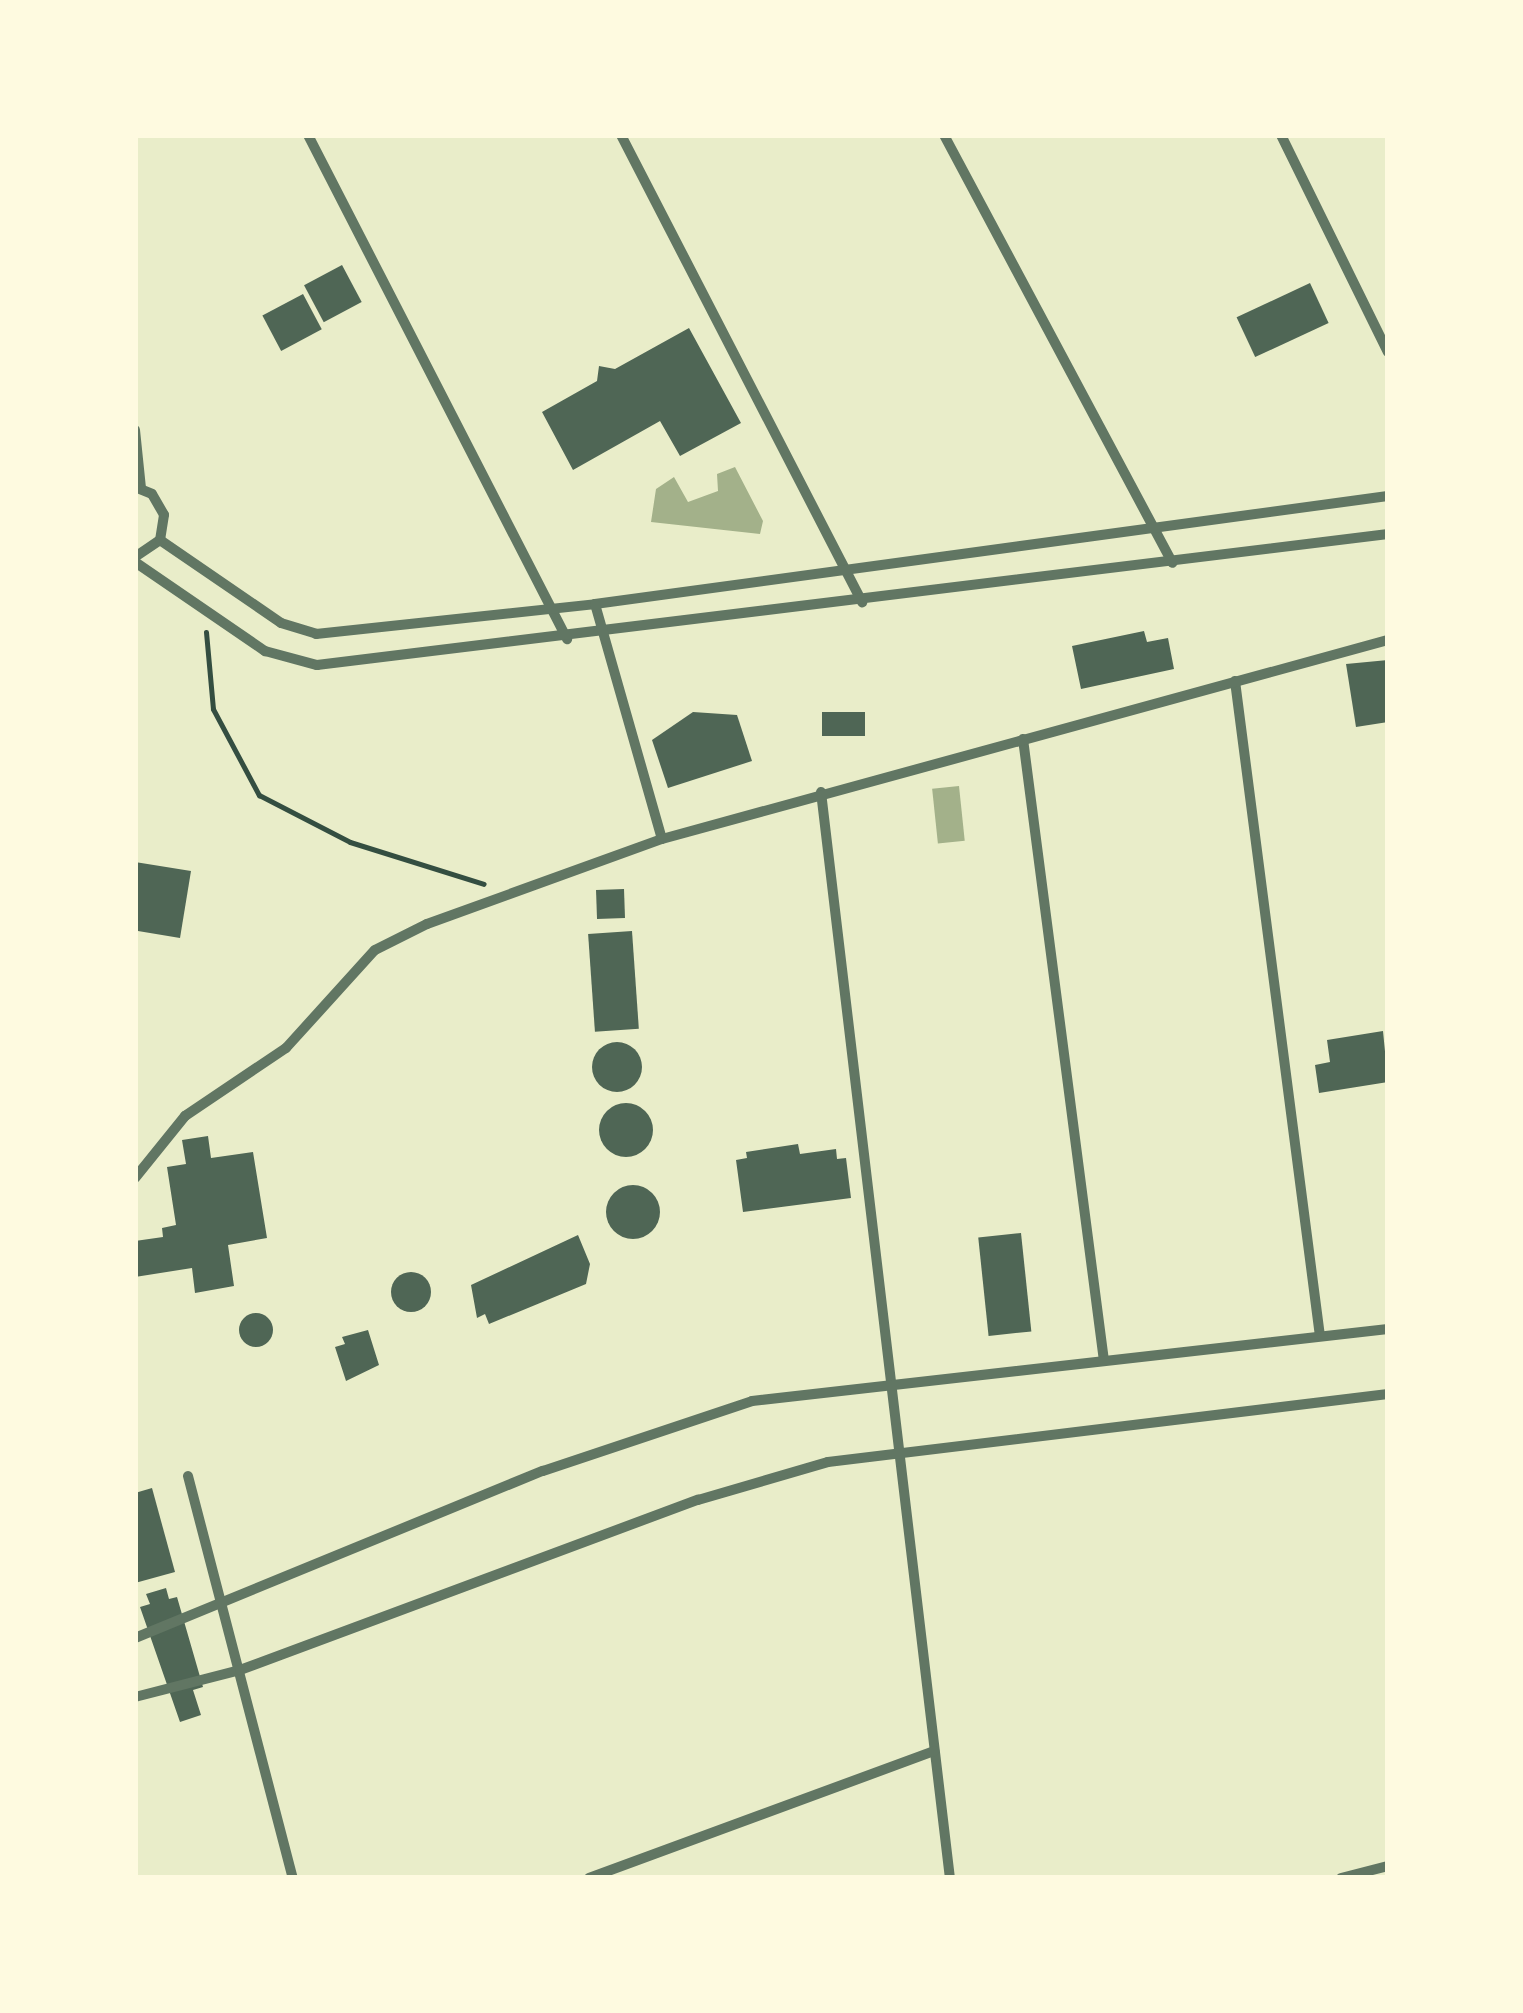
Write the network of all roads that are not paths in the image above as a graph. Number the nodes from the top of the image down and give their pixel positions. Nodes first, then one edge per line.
1 (308, 135) edge
2 (621, 135) edge
3 (944, 135) edge
4 (1281, 135) edge
5 (1388, 352) edge
6 (135, 430) edge
7 (138, 488) edge
8 (1388, 496) edge
9 (1151, 526) junction
10 (1388, 534) edge
11 (160, 540) junction
12 (135, 560) edge
13 (1172, 564) junction
14 (850, 568) junction
15 (862, 602) junction
16 (596, 604) junction
17 (556, 606) junction
18 (604, 635) junction
19 (567, 639) junction
20 (1388, 640) edge
21 (1235, 681) junction
22 (1023, 739) junction
23 (821, 792) junction
24 (662, 839) junction
25 (135, 1178) edge
26 (1388, 1329) edge
27 (1320, 1336) junction
28 (1104, 1362) junction
29 (891, 1380) junction
30 (1388, 1394) edge
31 (897, 1450) junction
32 (188, 1476) dead end
33 (222, 1606) junction
34 (135, 1638) edge
35 (240, 1670) junction
36 (135, 1697) edge
37 (934, 1751) junction
38 (1388, 1866) edge
39 (294, 1878) edge
40 (590, 1878) edge
41 (950, 1878) edge
42 (1341, 1878) edge

1 - 17 street
2 - 14 street
3 - 9 street
4 - 5 street
6 - 7 street
7 - 11 street
8 - 9 street
9 - 13 street
9 - 14 street
10 - 13 street
11 - 12 street
11 - 17 street
12 - 19 street
13 - 15 street
14 - 15 street
14 - 16 street
15 - 18 street
16 - 17 street
16 - 18 street
17 - 19 street
18 - 19 street
18 - 24 street
20 - 21 street
21 - 22 street
21 - 27 street
22 - 23 street
22 - 28 street
23 - 24 street
23 - 29 street
24 - 25 street
26 - 27 street
27 - 28 street
28 - 29 street
29 - 31 street
29 - 33 street
30 - 31 street
31 - 35 street
31 - 37 street
32 - 33 street
33 - 34 street
33 - 35 street
35 - 36 street
35 - 39 street
37 - 40 street
37 - 41 street
38 - 42 street

